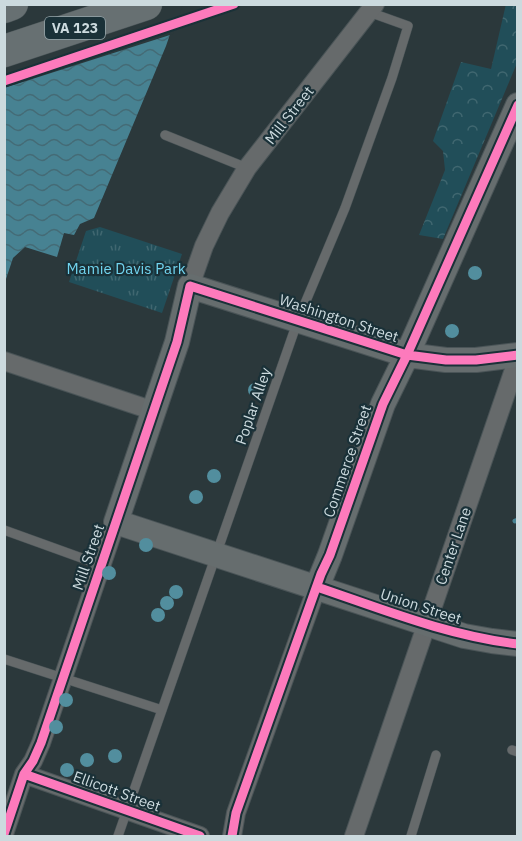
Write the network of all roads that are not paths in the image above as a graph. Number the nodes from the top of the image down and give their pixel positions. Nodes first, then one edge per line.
1 (12, 4) edge
2 (146, 4) edge
3 (4, 7) edge
4 (372, 8) edge
5 (4, 51) edge
6 (518, 105) edge
7 (165, 135) dead end
8 (247, 168) junction
9 (190, 286) junction
10 (298, 320) junction
11 (407, 356) junction
12 (518, 356) edge
13 (4, 361) edge
14 (154, 411) junction
15 (116, 522) junction
16 (4, 530) edge
17 (216, 554) junction
18 (101, 565) junction
19 (316, 587) junction
20 (426, 624) junction
21 (518, 644) edge
22 (4, 659) edge
23 (63, 678) junction
24 (162, 710) junction
25 (436, 755) dead end
26 (24, 774) junction
27 (127, 810) junction
28 (4, 834) edge
29 (118, 837) edge
30 (200, 837) edge
31 (232, 837) edge
32 (354, 837) edge
33 (411, 837) edge

1 - 3 highway
2 - 5 highway, VA 123
4 - 8 street, Mill Street
4 - 10 lane, Poplar Alley
6 - 11 street, Commerce Street
7 - 8 lane
8 - 9 street, Mill Street
9 - 10 street, Washington Street
9 - 14 street, Mill Street
10 - 11 street, Washington Street
10 - 17 lane, Poplar Alley
11 - 12 street, Washington Street
11 - 19 street, Commerce Street
12 - 20 street, Center Lane
13 - 14 street
14 - 15 street, Mill Street
15 - 17 street, Union Street
15 - 18 street, Mill Street
16 - 18 lane
17 - 19 street, Union Street
17 - 24 lane, Poplar Alley
18 - 23 street, Mill Street
19 - 20 street, Union Street
19 - 31 street, Commerce Street
20 - 21 street, Union Street
20 - 32 street, Center Lane
22 - 23 lane
23 - 24 lane
23 - 26 street, Mill Street
24 - 27 lane, Poplar Alley
25 - 33 lane
26 - 27 street, Ellicott Street
26 - 28 street, Mill Street
27 - 29 lane, Poplar Alley
27 - 30 street, Ellicott Street

